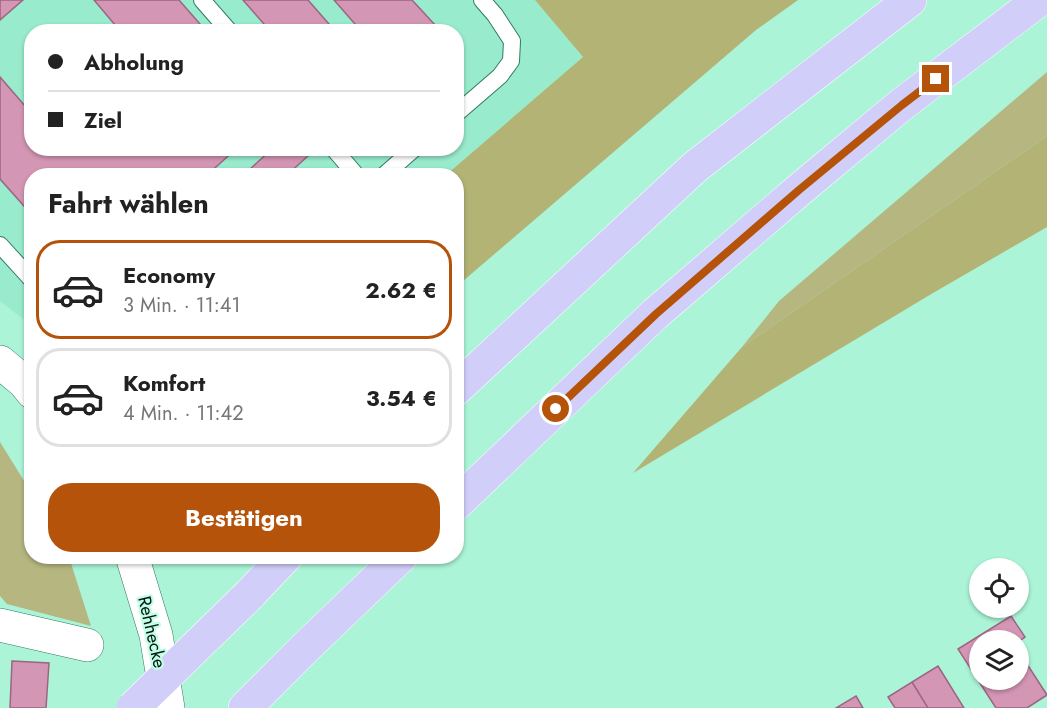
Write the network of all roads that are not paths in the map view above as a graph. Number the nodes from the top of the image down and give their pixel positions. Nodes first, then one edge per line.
1 (202, 0) edge
2 (482, 0) edge
3 (910, 0) edge
4 (1039, 0) edge
5 (223, 24) edge
6 (464, 107) edge
7 (340, 156) edge
8 (406, 156) edge
9 (350, 168) edge
10 (392, 168) edge
11 (0, 245) edge
12 (24, 271) edge
13 (0, 362) edge
14 (464, 381) edge
15 (24, 382) edge
16 (464, 496) edge
17 (134, 564) edge
18 (278, 564) edge
19 (392, 564) edge
20 (0, 625) edge
21 (87, 645) dead end
22 (250, 703) edge
23 (133, 708) edge
24 (168, 708) edge

1 - 5 lane
2 - 6 lane
3 - 14 highway
4 - 16 highway
7 - 9 lane
8 - 10 lane
11 - 12 lane
13 - 15 street
17 - 24 street, Rehhecke
18 - 23 highway, bridge
19 - 22 highway
20 - 21 street

